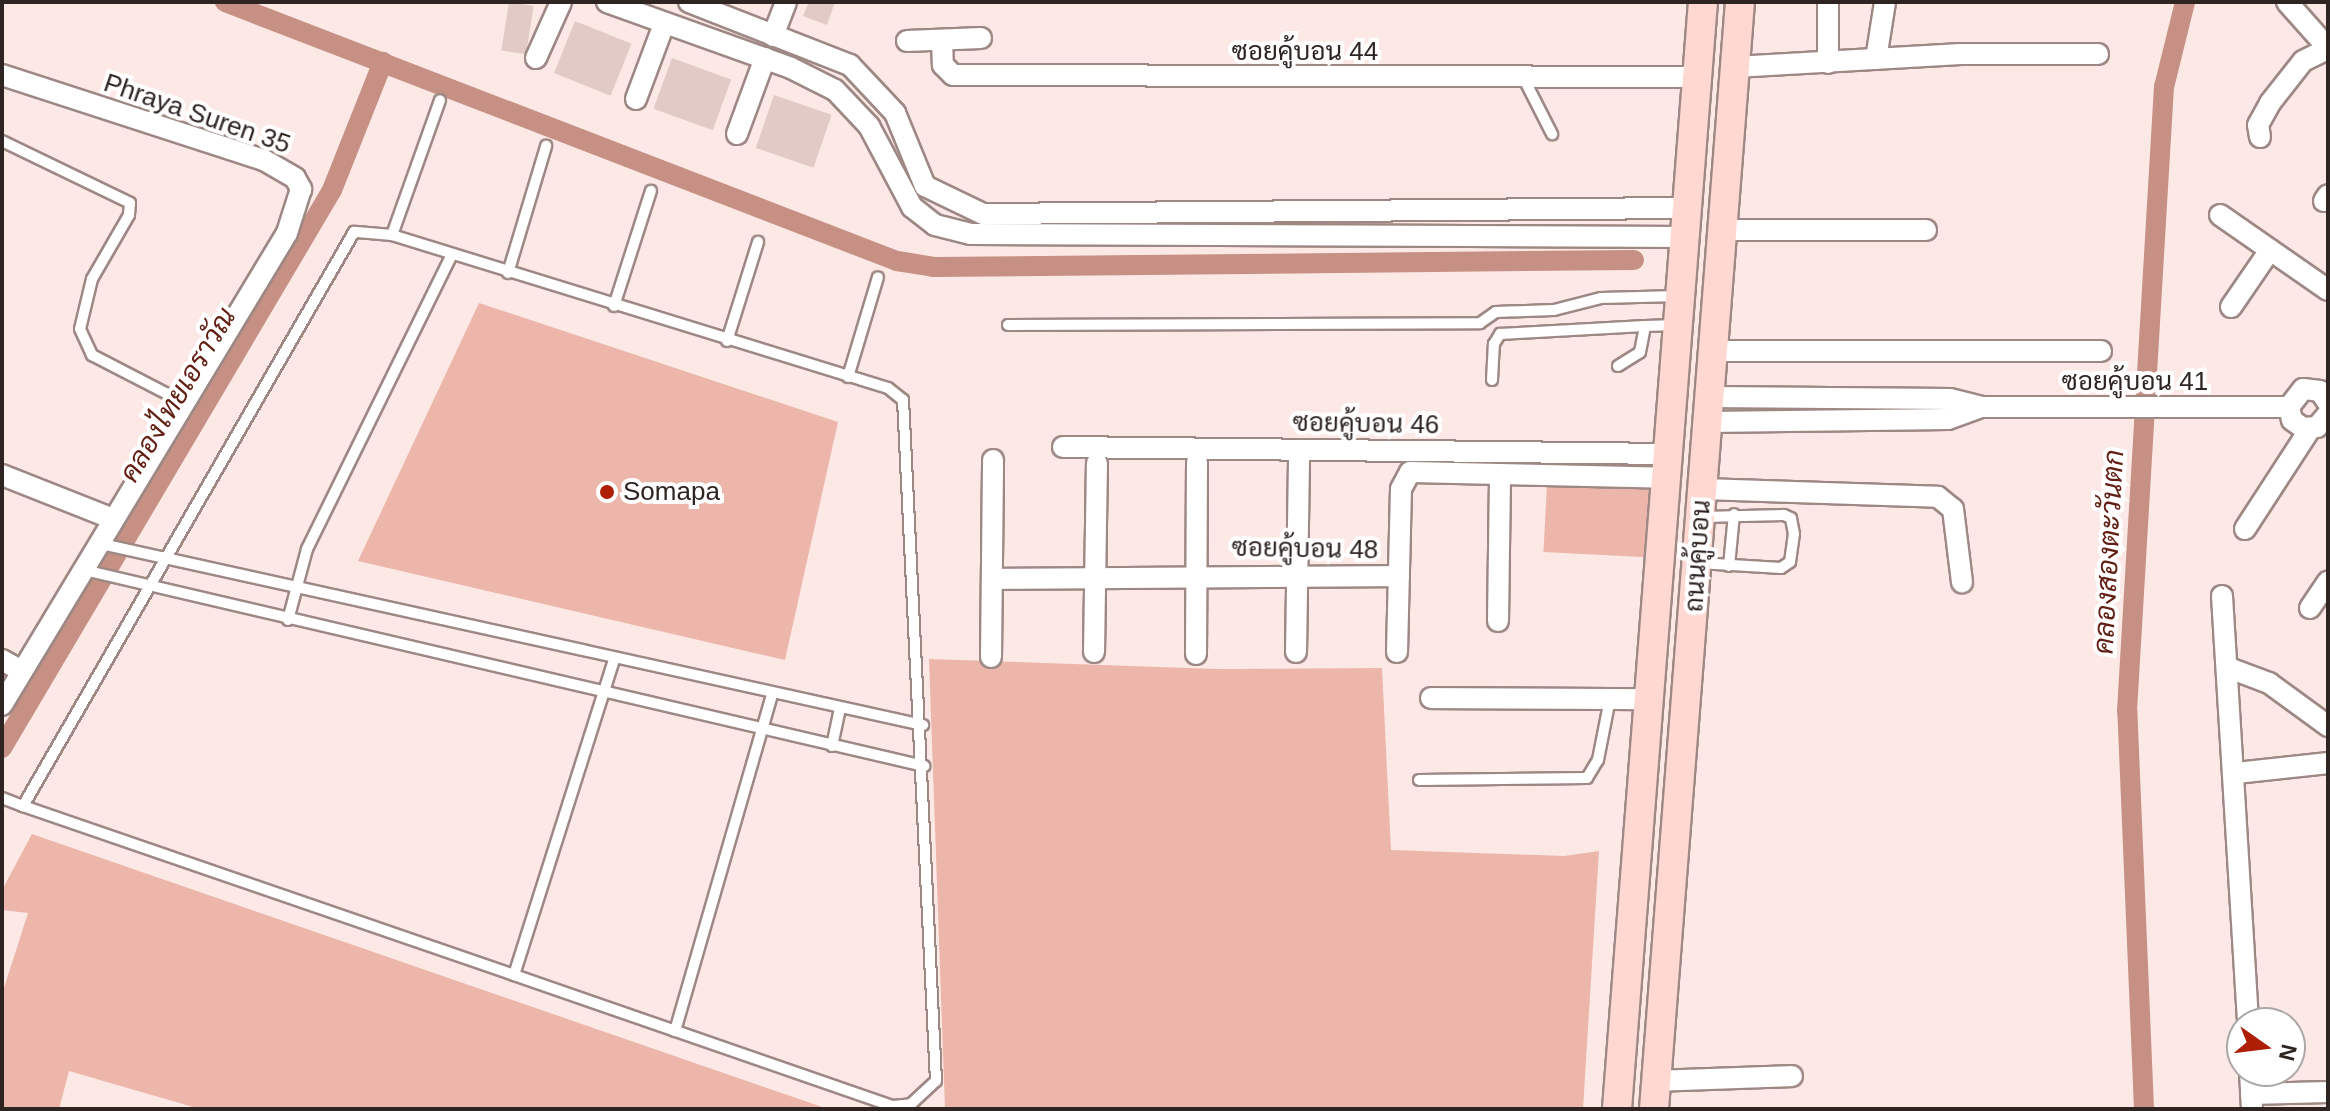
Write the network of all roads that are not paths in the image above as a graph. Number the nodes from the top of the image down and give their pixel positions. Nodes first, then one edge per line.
1 (561, 2) edge
2 (607, 2) edge
3 (689, 2) edge
4 (786, 2) edge
5 (1703, 2) edge
6 (1740, 2) edge
7 (1828, 2) edge
8 (1885, 2) edge
9 (2287, 2) edge
10 (664, 24) junction
11 (773, 36) junction
12 (981, 38) dead end
13 (942, 40) junction
14 (907, 41) dead end
15 (2328, 48) edge
16 (2098, 54) dead end
17 (536, 58) dead end
18 (765, 58) junction
19 (1876, 59) junction
20 (1828, 63) junction
21 (1735, 67) junction
22 (2, 75) edge
23 (1697, 77) junction
24 (1524, 79) junction
25 (636, 99) dead end
26 (440, 100) dead end
27 (737, 134) dead end
28 (1552, 134) dead end
29 (2260, 137) dead end
30 (2, 141) edge
31 (546, 146) dead end
32 (651, 191) dead end
33 (1686, 208) junction
34 (973, 212) junction
35 (2220, 215) dead end
36 (1722, 230) junction
37 (1926, 230) dead end
38 (970, 234) junction
39 (392, 235) junction
40 (1684, 237) junction
41 (758, 242) dead end
42 (2270, 250) junction
43 (451, 256) junction
44 (508, 273) junction
45 (878, 277) dead end
46 (2328, 290) edge
47 (1679, 296) junction
48 (614, 306) junction
49 (2231, 307) dead end
50 (1008, 325) dead end
51 (1678, 325) junction
52 (1645, 326) junction
53 (727, 341) junction
54 (1714, 351) junction
55 (2101, 351) dead end
56 (1618, 366) dead end
57 (848, 377) junction
58 (1492, 380) dead end
59 (2325, 391) edge
60 (183, 402) junction
61 (2289, 407) junction
62 (1710, 410) junction
63 (2328, 414) edge
64 (2310, 429) junction
65 (1063, 447) dead end
66 (993, 460) dead end
67 (1299, 460) dead end
68 (1197, 462) dead end
69 (1097, 463) dead end
70 (1667, 466) junction
71 (2, 475) edge
72 (1500, 475) junction
73 (1702, 503) junction
74 (1734, 514) junction
75 (113, 519) junction
76 (2245, 529) dead end
77 (97, 543) junction
78 (163, 562) junction
79 (1697, 563) junction
80 (1729, 566) junction
81 (82, 569) junction
82 (1197, 574) junction
83 (1095, 575) junction
84 (1297, 575) junction
85 (1399, 576) junction
86 (992, 579) junction
87 (2328, 581) edge
88 (1962, 582) dead end
89 (148, 587) junction
90 (293, 590) junction
91 (2222, 596) dead end
92 (2310, 608) dead end
93 (288, 620) junction
94 (1498, 621) dead end
95 (1094, 652) dead end
96 (1296, 652) dead end
97 (1397, 652) dead end
98 (1196, 654) dead end
99 (991, 657) dead end
100 (614, 659) junction
101 (2, 660) edge
102 (2229, 668) junction
103 (22, 671) junction
104 (604, 693) junction
105 (772, 694) junction
106 (1431, 698) dead end
107 (1610, 699) junction
108 (1649, 699) junction
109 (2, 705) edge
110 (840, 708) junction
111 (923, 725) junction
112 (2328, 726) edge
113 (763, 730) junction
114 (832, 746) junction
115 (2328, 763) edge
116 (924, 766) junction
117 (2236, 773) junction
118 (1419, 780) dead end
119 (2, 798) edge
120 (23, 806) junction
121 (514, 975) junction
122 (2247, 1007) edge
123 (675, 1031) junction
124 (1792, 1076) dead end
125 (1656, 1081) junction
126 (2328, 1092) edge
127 (2252, 1102) edge
128 (1617, 1109) edge
129 (1654, 1109) edge

1 - 17 street
2 - 10 street
3 - 11 street
4 - 11 street
5 - 23 main road, ถนนคู้บอน
6 - 21 main road, ถนนคู้บอน
7 - 20 street
8 - 19 street
9 - 15 street
10 - 18 street
10 - 25 street
11 - 34 street
12 - 13 street
13 - 14 street
13 - 24 street, ซอยคู้บอน 44
15 - 29 street
16 - 19 street
18 - 27 street
18 - 38 street
19 - 20 street
20 - 21 street
21 - 36 main road, ถนนคู้บอน
22 - 60 street, Phraya Suren 35
23 - 24 street, ซอยคู้บอน 44
23 - 33 main road, ถนนคู้บอน
24 - 28 lane
26 - 39 lane
30 - 60 lane
31 - 44 lane
32 - 48 lane
33 - 34 street
33 - 40 main road, ถนนคู้บอน
34 - 38 street
35 - 42 street
36 - 37 street
36 - 54 main road, ถนนคู้บอน
38 - 40 street
39 - 43 lane
39 - 78 lane
40 - 47 main road, ถนนคู้บอน
41 - 53 lane
42 - 46 street
42 - 49 street
43 - 44 lane
43 - 90 lane
44 - 48 lane
45 - 57 lane
47 - 50 lane
47 - 51 main road, ถนนคู้บอน
48 - 53 lane
51 - 52 lane
51 - 70 main road, ถนนคู้บอน
52 - 56 lane
52 - 58 lane
53 - 57 lane
54 - 55 street
54 - 62 main road, ถนนคู้บอน
57 - 111 lane
59 - 61 street
60 - 75 street, Phraya Suren 35
61 - 62 street, ซอยคู้บอน 41
61 - 64 street
62 - 73 main road, ถนนคู้บอน
63 - 64 street
64 - 76 street
65 - 70 street, ซอยคู้บอน 46
66 - 86 street
67 - 84 street
68 - 82 street
69 - 83 street
70 - 72 street, ซอยคู้บอน 48
70 - 108 main road, ถนนคู้บอน
71 - 75 street
72 - 85 street, ซอยคู้บอน 48
72 - 94 street
73 - 74 lane
73 - 79 main road, ถนนคู้บอน
73 - 88 street
74 - 80 lane
74 - 80 lane
75 - 77 street, Phraya Suren 35
77 - 78 lane
77 - 81 street, Phraya Suren 35
78 - 89 lane
78 - 90 lane
79 - 80 lane
79 - 125 main road, ถนนคู้บอน
81 - 89 lane
81 - 103 street, Phraya Suren 35
82 - 83 street, ซอยคู้บอน 48
82 - 84 street, ซอยคู้บอน 48
82 - 98 street
83 - 86 street, ซอยคู้บอน 48
83 - 95 street
84 - 85 street, ซอยคู้บอน 48
84 - 96 street
85 - 97 street
86 - 99 street
87 - 92 street
89 - 93 lane
89 - 120 lane
90 - 93 lane
90 - 100 lane
91 - 102 street
93 - 104 lane
100 - 104 lane
100 - 105 lane
101 - 103 street
102 - 112 street
102 - 117 street
103 - 109 street, Phraya Suren 35
104 - 113 lane
104 - 121 lane
105 - 110 lane
105 - 113 lane
106 - 107 street
107 - 108 street
107 - 118 lane
108 - 128 main road, ถนนคู้บอน
110 - 111 lane
110 - 114 lane
111 - 116 lane
113 - 114 lane
113 - 123 lane
114 - 116 lane
115 - 117 street
116 - 123 lane
117 - 122 street
119 - 120 lane
120 - 121 lane
121 - 123 lane
124 - 125 street
125 - 129 main road, ถนนคู้บอน
126 - 127 street

